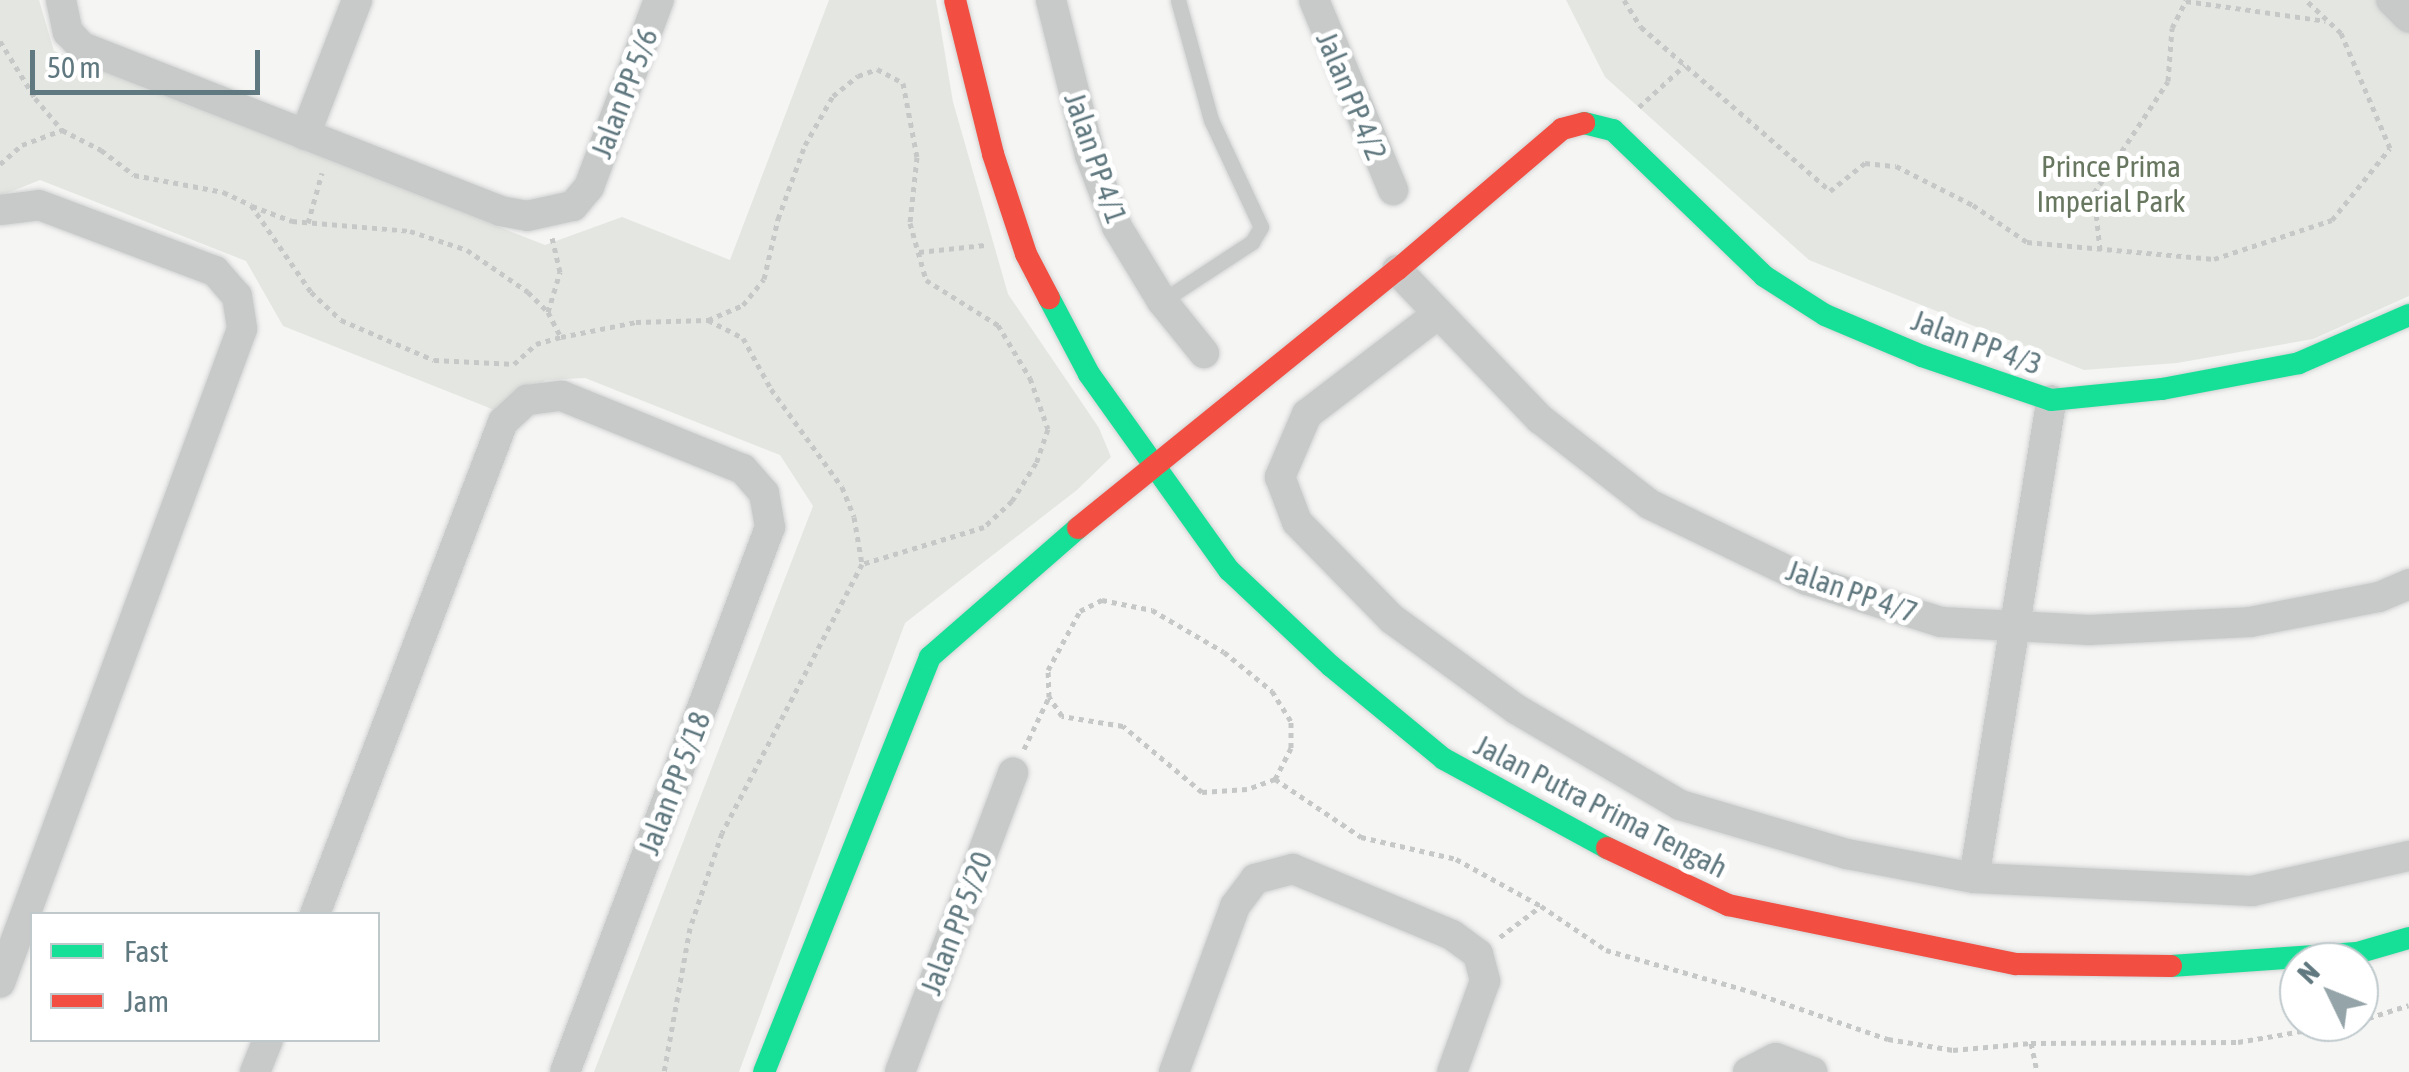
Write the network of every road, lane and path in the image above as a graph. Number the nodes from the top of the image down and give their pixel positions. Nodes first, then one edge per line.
1 (61, 0) edge
2 (357, 0) edge
3 (659, 0) edge
4 (955, 0) edge
5 (1051, 0) edge
6 (1178, 0) edge
7 (1314, 0) edge
8 (1624, 0) edge
9 (2186, 0) edge
10 (2306, 0) edge
11 (2391, 0) edge
12 (2409, 18) edge
13 (2329, 22) junction
14 (0, 41) edge
15 (1685, 65) junction
16 (62, 130) junction
17 (1613, 130) junction
18 (318, 140) junction
19 (0, 164) edge
20 (1393, 190) dead end
21 (251, 206) junction
22 (0, 210) edge
23 (552, 214) junction
24 (308, 223) junction
25 (1019, 232) junction
26 (2100, 250) junction
27 (918, 252) junction
28 (1397, 270) junction
29 (1162, 300) junction
30 (548, 312) junction
31 (1438, 314) junction
32 (2409, 316) edge
33 (708, 320) junction
34 (561, 337) junction
35 (1204, 353) dead end
36 (2051, 400) junction
37 (1152, 464) junction
38 (862, 564) junction
39 (2409, 584) edge
40 (2013, 626) junction
41 (1049, 697) junction
42 (1013, 774) joint
43 (1275, 779) junction
44 (2409, 856) edge
45 (1974, 878) junction
46 (1541, 906) junction
47 (317, 912) edge
48 (2409, 938) edge
49 (1478, 954) junction
50 (0, 984) edge
51 (2409, 1006) edge
52 (2379, 1015) edge
53 (2279, 1035) edge
54 (267, 1042) edge
55 (2031, 1044) junction
56 (1750, 1070) edge
57 (256, 1072) edge
58 (565, 1072) edge
59 (664, 1072) edge
60 (764, 1072) edge
61 (900, 1072) edge
62 (1174, 1072) edge
63 (1452, 1072) edge
64 (1812, 1072) edge
65 (2037, 1072) edge

1 - 18 street
2 - 18 street
3 - 23 street, Jalan PP 5/6
4 - 25 street, Jalan Putra Prima Tengah
5 - 29 street, Jalan PP 4/1
6 - 29 lane
7 - 20 street, Jalan PP 4/2
8 - 15 path
9 - 13 path
9 - 26 path
10 - 13 path
11 - 12 street
13 - 26 path
14 - 16 path
15 - 17 path
15 - 26 path
16 - 19 path
16 - 21 path
17 - 28 street, Jalan PP 4/3
17 - 36 street, Jalan PP 4/3
18 - 23 street
18 - 24 path
21 - 24 path
21 - 34 path
22 - 50 street
23 - 30 path
24 - 30 path
25 - 27 path
25 - 37 street, Jalan Putra Prima Tengah
27 - 33 path
27 - 38 path
28 - 31 street, Jalan PP 4/7
28 - 37 street
29 - 35 street, Jalan PP 4/1
30 - 34 path
31 - 40 street, Jalan PP 4/7
31 - 45 street
32 - 36 street, Jalan PP 4/3
33 - 34 path
33 - 38 path
36 - 40 street
37 - 48 street, Jalan Putra Prima Tengah
37 - 60 street
38 - 59 path
39 - 40 street, Jalan PP 4/7
40 - 45 street
41 - 42 path
41 - 43 path
41 - 43 path
42 - 61 street, Jalan PP 5/20
43 - 46 path
44 - 45 street
46 - 49 path
46 - 55 path
47 - 58 street, Jalan PP 5/18
49 - 62 street
49 - 63 street
51 - 52 path
53 - 55 path
54 - 57 street
55 - 65 path
56 - 64 street

